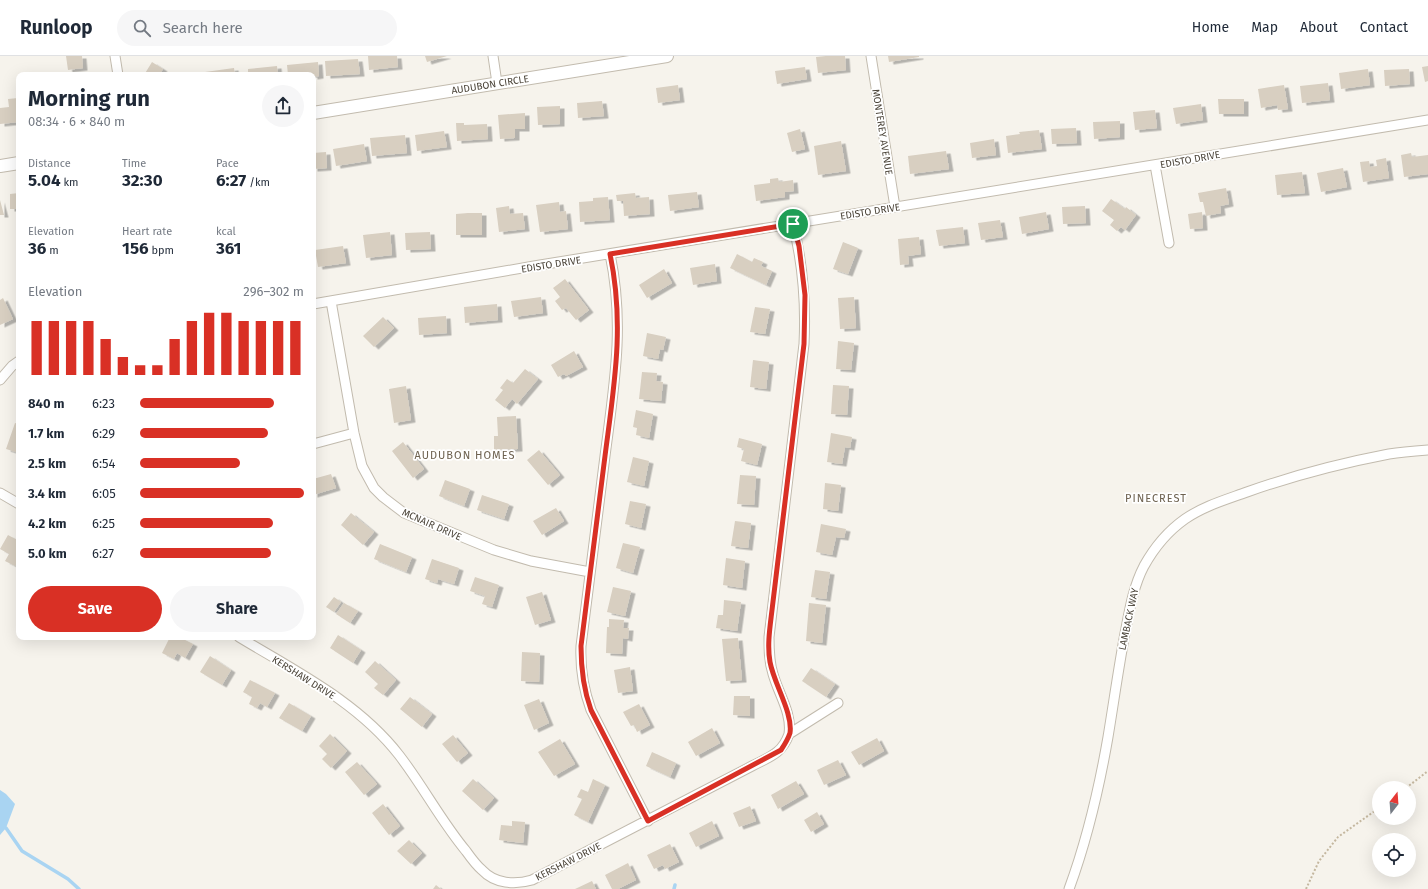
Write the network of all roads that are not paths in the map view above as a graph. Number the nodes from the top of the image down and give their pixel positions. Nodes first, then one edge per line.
1 (115, 56) edge
2 (493, 56) edge
3 (667, 56) edge
4 (872, 56) edge
5 (118, 72) edge
6 (497, 83) junction
7 (316, 113) edge
8 (1428, 120) edge
9 (16, 163) edge
10 (1155, 165) junction
11 (0, 166) edge
12 (895, 207) junction
13 (793, 224) junction
14 (1170, 243) dead end
15 (610, 254) junction
16 (331, 301) junction
17 (316, 304) edge
18 (16, 363) edge
19 (0, 380) edge
20 (354, 432) junction
21 (316, 443) edge
22 (1428, 450) edge
23 (0, 493) edge
24 (16, 502) edge
25 (590, 572) junction
26 (244, 640) edge
27 (838, 703) dead end
28 (790, 734) junction
29 (648, 821) junction
30 (1069, 889) edge

1 - 5 street
2 - 6 street
3 - 6 street, AUDUBON CIRCLE
4 - 12 street, MONTEREY AVENUE
6 - 7 street, AUDUBON CIRCLE
8 - 10 street, EDISTO DRIVE
9 - 11 street
10 - 12 street, EDISTO DRIVE
10 - 14 street
12 - 13 street, EDISTO DRIVE
13 - 15 street, EDISTO DRIVE
13 - 28 street
15 - 16 street, EDISTO DRIVE
15 - 25 street
16 - 17 street, EDISTO DRIVE
16 - 20 street, MCNAIR DRIVE
18 - 19 street
20 - 21 street
20 - 25 street, MCNAIR DRIVE
22 - 30 street, LAMBACK WAY
23 - 24 street
25 - 29 street
26 - 29 street, KERSHAW DRIVE
27 - 28 street, KERSHAW DRIVE
28 - 29 street, KERSHAW DRIVE

